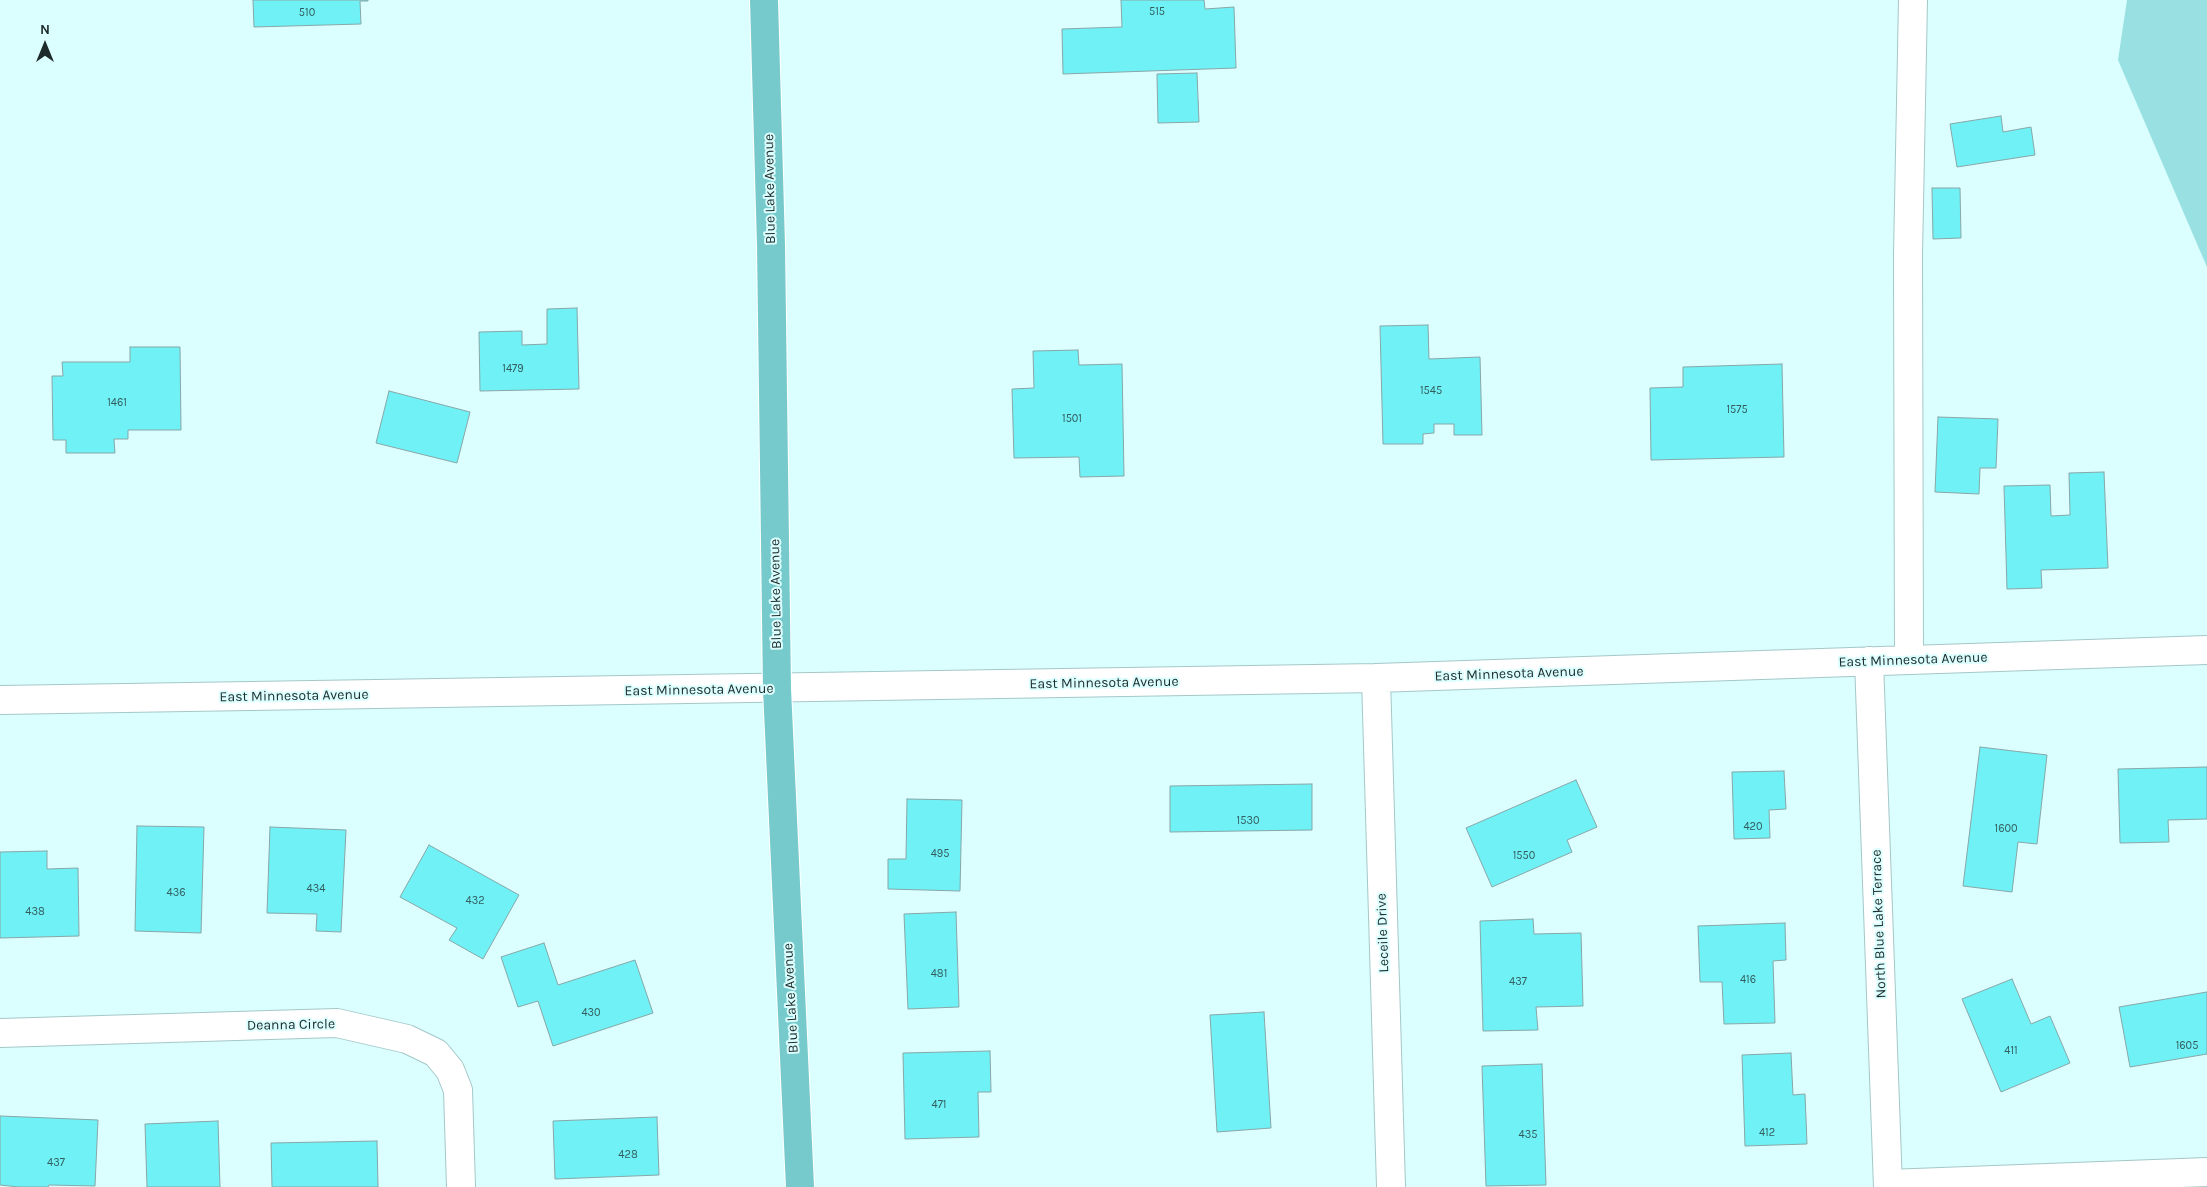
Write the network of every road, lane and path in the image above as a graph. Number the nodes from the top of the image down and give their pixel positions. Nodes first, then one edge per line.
1 (764, 0) edge
2 (1913, 0) edge
3 (2207, 650) edge
4 (1909, 660) junction
5 (1869, 661) junction
6 (1376, 678) junction
7 (777, 689) junction
8 (0, 700) edge
9 (0, 1033) edge
10 (2207, 1172) edge
11 (1888, 1186) edge
12 (461, 1187) edge
13 (800, 1187) edge
14 (1391, 1187) edge

1 - 7 main road, Blue Lake Avenue
2 - 4 street
3 - 4 street, East Minnesota Avenue
4 - 5 street, East Minnesota Avenue
5 - 6 street, East Minnesota Avenue
5 - 11 street, North Blue Lake Terrace
6 - 7 street, East Minnesota Avenue
6 - 14 street, Leceile Drive
7 - 8 street, East Minnesota Avenue
7 - 13 main road, Blue Lake Avenue
9 - 12 street, Deanna Circle
10 - 11 street

